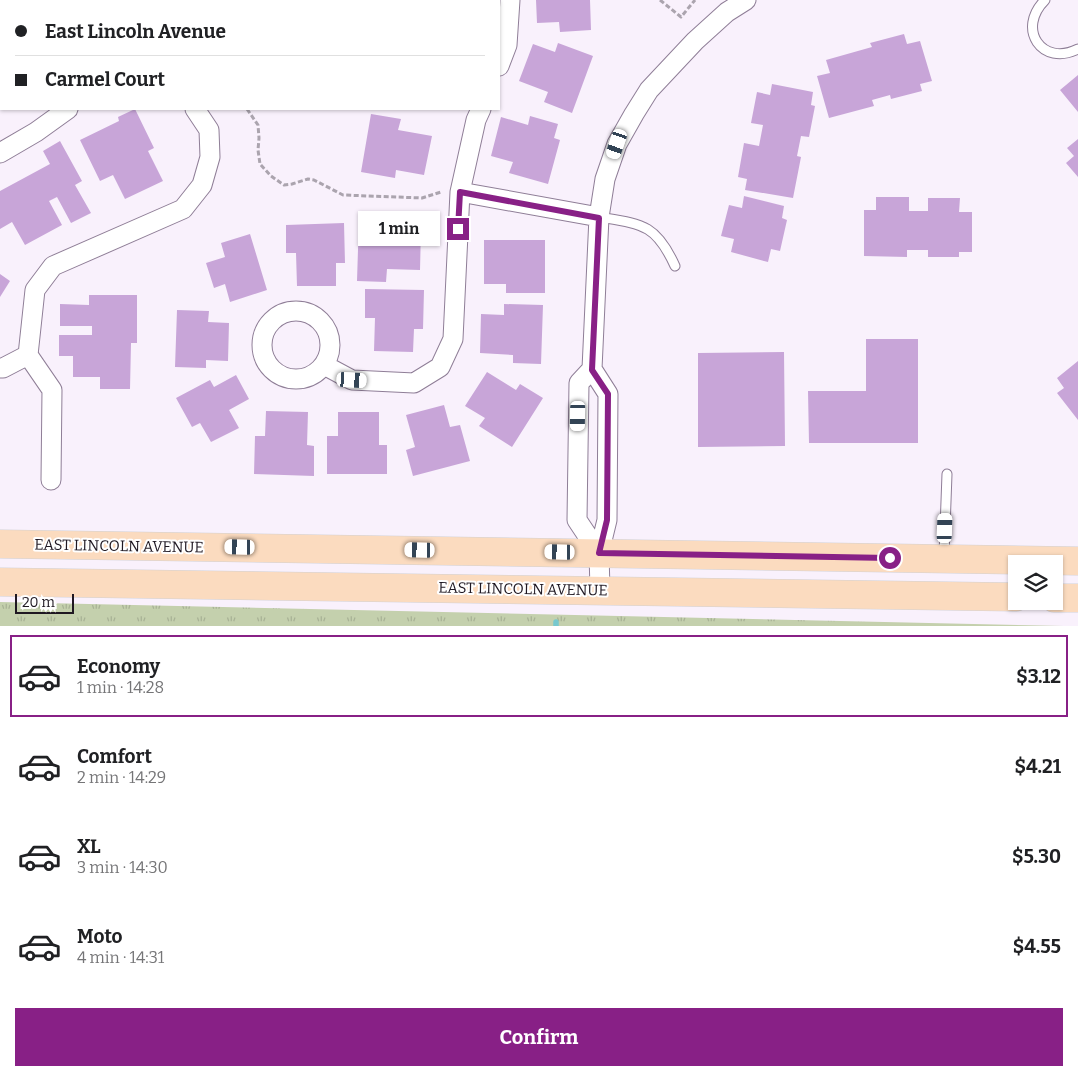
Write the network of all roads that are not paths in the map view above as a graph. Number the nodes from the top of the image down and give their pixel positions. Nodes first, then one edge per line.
1 (510, 0) edge
2 (746, 0) edge
3 (1045, 0) edge
4 (1078, 49) edge
5 (500, 64) edge
6 (67, 110) edge
7 (196, 110) edge
8 (481, 110) edge
9 (0, 153) edge
10 (460, 192) junction
11 (599, 218) junction
12 (675, 266) dead end
13 (28, 355) junction
14 (324, 366) dead end
15 (0, 368) edge
16 (592, 370) junction
17 (947, 474) dead end
18 (51, 480) dead end
19 (0, 544) edge
20 (599, 553) junction
21 (944, 559) junction
22 (1078, 561) edge
23 (0, 582) edge
24 (600, 590) junction
25 (1008, 597) edge
26 (1063, 598) edge
27 (1078, 598) edge

1 - 5 street
2 - 11 street
3 - 4 lane
6 - 9 street
7 - 13 street
8 - 10 street
10 - 11 street
10 - 14 street
11 - 12 lane
11 - 16 street
13 - 15 street
13 - 18 street
16 - 20 street
16 - 20 street
17 - 21 lane
19 - 20 main road, EAST LINCOLN AVENUE
20 - 21 main road, EAST LINCOLN AVENUE
20 - 24 street
21 - 22 main road, EAST LINCOLN AVENUE
23 - 24 main road, EAST LINCOLN AVENUE
24 - 25 main road, EAST LINCOLN AVENUE
26 - 27 main road

